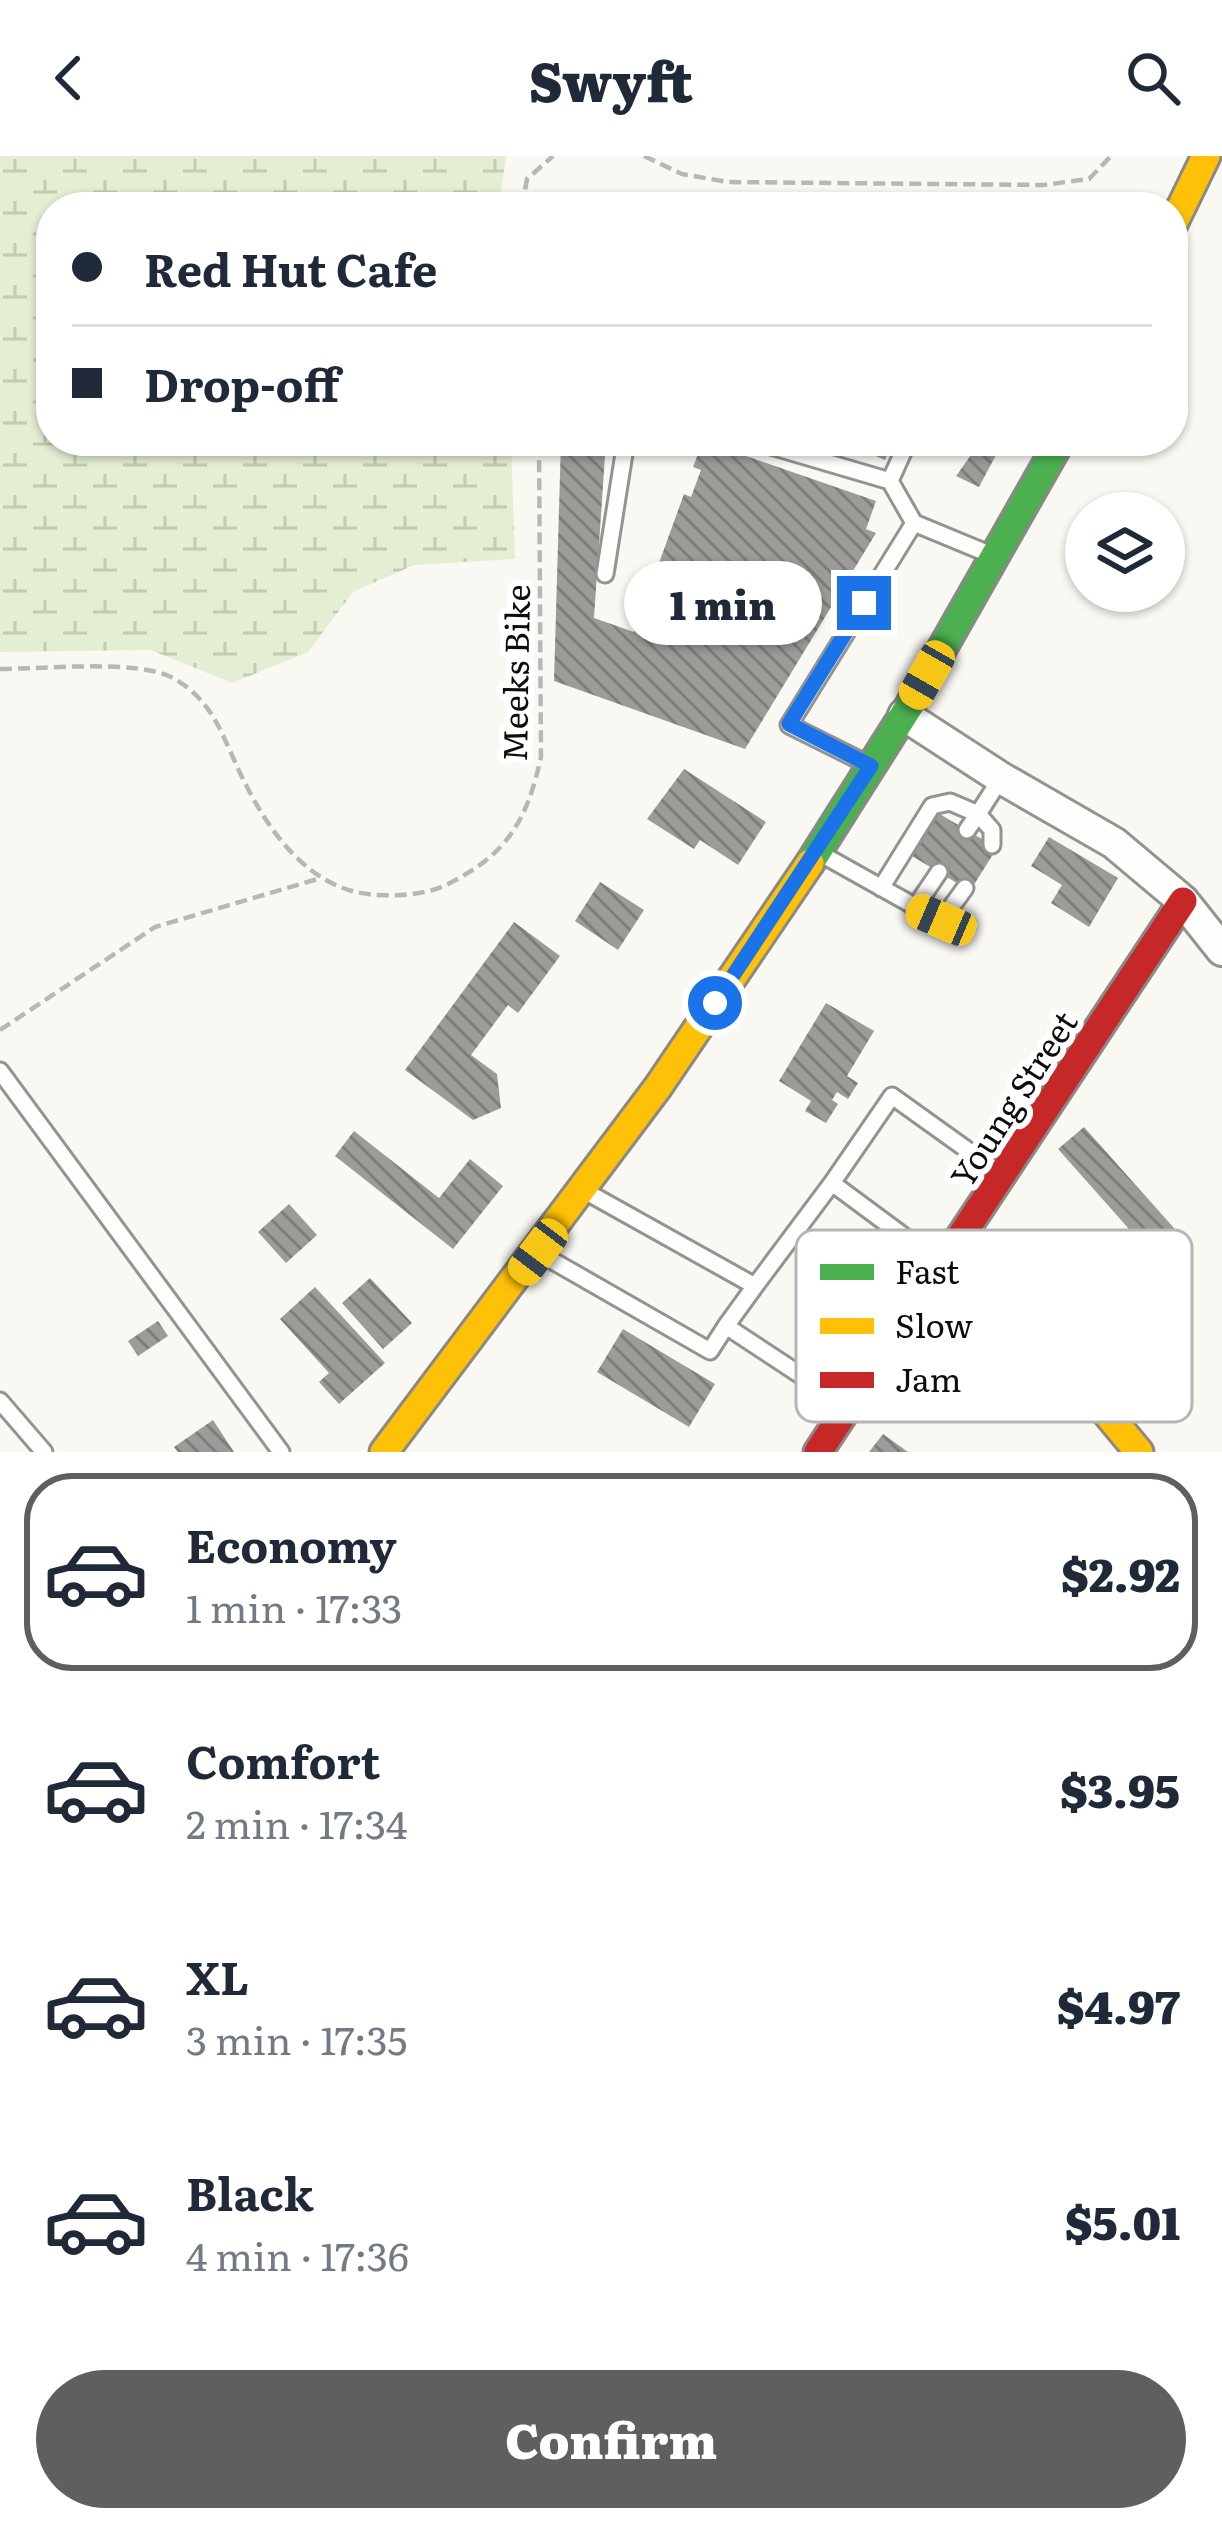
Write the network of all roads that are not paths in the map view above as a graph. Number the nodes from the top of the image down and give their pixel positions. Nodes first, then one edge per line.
1 (1203, 163) edge
2 (1188, 194) edge
3 (624, 456) edge
4 (805, 456) edge
5 (901, 456) edge
6 (1052, 456) edge
7 (890, 481) junction
8 (914, 523) junction
9 (995, 556) junction
10 (605, 574) dead end
11 (904, 715) junction
12 (871, 766) junction
13 (1001, 778) junction
14 (978, 814) junction
15 (967, 830) dead end
16 (992, 845) dead end
17 (815, 850) junction
18 (939, 872) dead end
19 (881, 888) junction
20 (965, 888) dead end
21 (1183, 901) junction
22 (914, 908) junction
23 (1222, 950) edge
24 (0, 1071) edge
25 (1004, 1176) junction
26 (832, 1184) junction
27 (584, 1190) junction
28 (797, 1230) edge
29 (895, 1230) edge
30 (968, 1230) edge
31 (796, 1232) edge
32 (538, 1252) junction
33 (755, 1286) junction
34 (726, 1326) junction
35 (796, 1372) edge
36 (0, 1401) edge
37 (838, 1422) edge
38 (1121, 1422) edge
39 (44, 1452) edge
40 (281, 1452) edge
41 (384, 1452) edge
42 (818, 1452) edge
43 (1139, 1452) edge

1 - 2 main road
3 - 10 lane
4 - 7 lane
5 - 7 lane
6 - 9 main road
7 - 8 lane
8 - 9 lane
8 - 12 lane
9 - 11 main road
11 - 12 main road
11 - 13 street
12 - 17 main road
13 - 14 lane
13 - 21 street
14 - 15 lane
14 - 16 lane
14 - 19 lane
17 - 19 lane
17 - 27 main road
18 - 22 lane
19 - 22 lane
20 - 22 lane
21 - 23 street
21 - 25 main road, Young Street
24 - 40 lane
25 - 26 lane
25 - 30 main road, Young Street
26 - 28 lane
26 - 29 lane
27 - 32 main road
27 - 33 lane
31 - 33 lane
32 - 34 lane
32 - 41 main road
33 - 34 lane
34 - 35 lane
36 - 39 lane
37 - 42 main road, Young Street
38 - 43 main road

